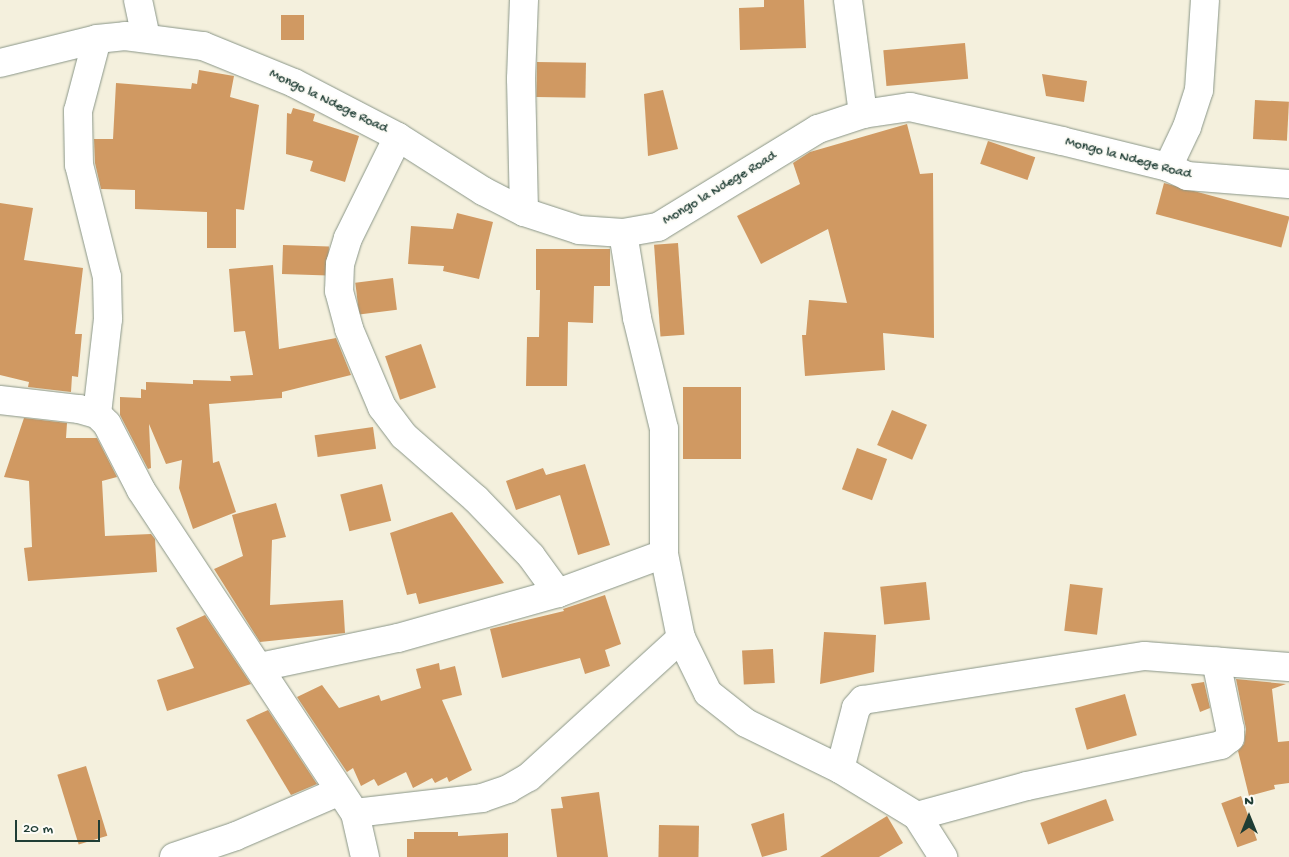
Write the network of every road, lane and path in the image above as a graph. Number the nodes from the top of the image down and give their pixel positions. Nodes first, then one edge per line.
1 (138, 0) edge
2 (524, 0) edge
3 (848, 0) edge
4 (1204, 0) edge
5 (146, 37) junction
6 (97, 39) junction
7 (0, 63) edge
8 (863, 114) junction
9 (398, 137) junction
10 (1168, 167) junction
11 (1289, 184) edge
12 (524, 212) junction
13 (623, 233) junction
14 (0, 400) edge
15 (97, 414) junction
16 (664, 554) junction
17 (558, 593) junction
18 (681, 638) junction
19 (1216, 661) junction
20 (260, 667) junction
21 (1289, 667) edge
22 (840, 769) junction
23 (348, 802) junction
24 (917, 816) junction
25 (174, 857) edge
26 (365, 857) edge
27 (943, 857) edge

1 - 5 street
2 - 12 street
3 - 8 street
4 - 10 street
5 - 6 street, Mongo la Ndege Road
5 - 9 street, Mongo la Ndege Road
6 - 7 street, Mongo la Ndege Road
6 - 15 street
8 - 10 street, Mongo la Ndege Road
8 - 13 street, Mongo la Ndege Road
9 - 12 street, Mongo la Ndege Road
9 - 17 street
10 - 11 street, Mongo la Ndege Road
12 - 13 street, Mongo la Ndege Road
13 - 16 street
14 - 15 street
15 - 20 street
16 - 17 street
16 - 18 street
17 - 20 street
18 - 22 street
18 - 23 street
19 - 21 street
19 - 22 street
19 - 24 street
20 - 23 street
22 - 24 street
23 - 25 street
23 - 26 street
24 - 27 street

